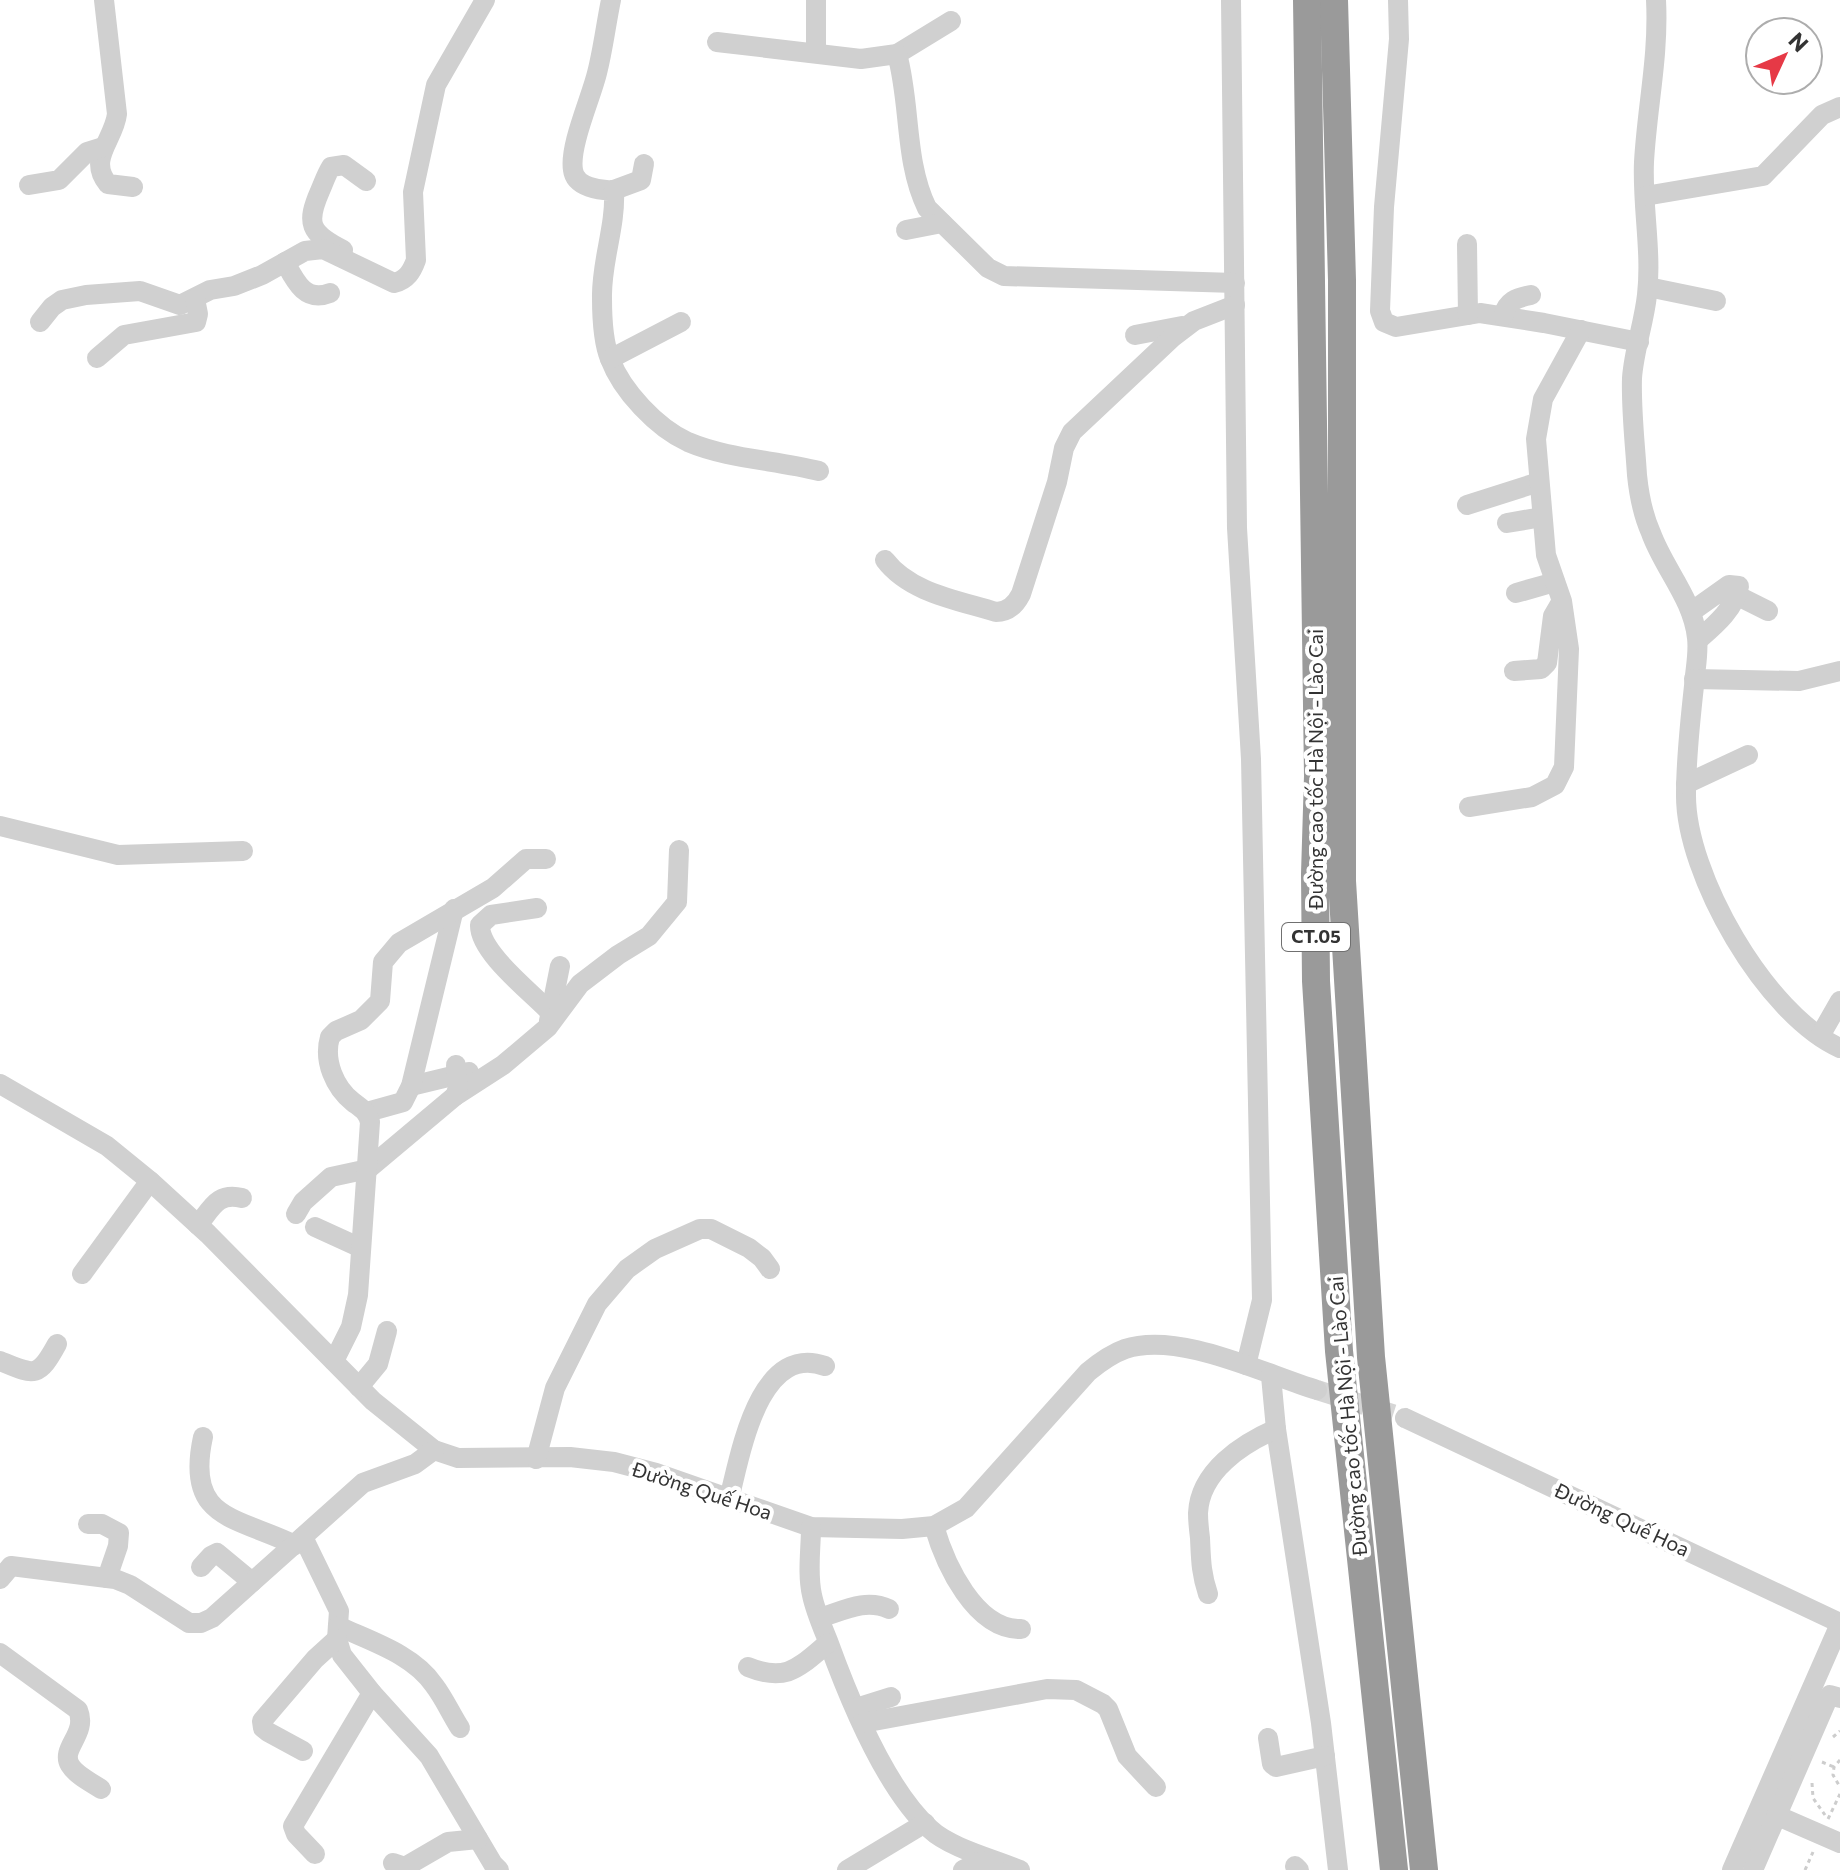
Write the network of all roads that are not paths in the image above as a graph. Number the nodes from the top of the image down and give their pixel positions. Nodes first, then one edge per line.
1 (104, 0) edge
2 (485, 0) edge
3 (611, 0) edge
4 (816, 0) edge
5 (1231, 0) edge
6 (1307, 0) edge
7 (1334, 0) edge
8 (1398, 0) edge
9 (1656, 0) edge
10 (951, 21) dead end
11 (717, 42) dead end
12 (816, 53) junction
13 (897, 54) junction
14 (1840, 107) edge
15 (103, 147) junction
16 (644, 164) dead end
17 (366, 181) dead end
18 (29, 185) dead end
19 (133, 187) dead end
20 (614, 190) junction
21 (1645, 196) junction
22 (942, 223) junction
23 (906, 230) dead end
24 (1467, 244) dead end
25 (285, 262) junction
26 (406, 277) junction
27 (1235, 283) junction
28 (1648, 287) junction
29 (330, 293) dead end
30 (1531, 295) dead end
31 (195, 299) junction
32 (1716, 301) dead end
33 (1235, 305) junction
34 (1468, 315) junction
35 (1503, 316) junction
36 (1194, 321) junction
37 (40, 322) dead end
38 (681, 322) dead end
39 (1581, 330) junction
40 (1135, 335) dead end
41 (1639, 342) junction
42 (97, 358) dead end
43 (610, 359) junction
44 (1563, 362) junction
45 (1541, 379) dead end
46 (819, 471) dead end
47 (1539, 482) junction
48 (1467, 505) dead end
49 (1542, 517) junction
50 (1507, 523) dead end
51 (885, 560) dead end
52 (1559, 592) junction
53 (1516, 593) dead end
54 (1736, 595) junction
55 (1768, 611) dead end
56 (1691, 612) junction
57 (1698, 640) junction
58 (1514, 671) dead end
59 (1840, 671) edge
60 (1694, 679) junction
61 (1748, 755) dead end
62 (1686, 784) junction
63 (1469, 807) dead end
64 (0, 826) edge
65 (679, 850) dead end
66 (243, 851) dead end
67 (530, 854) dead end
68 (537, 908) dead end
69 (454, 909) junction
70 (560, 966) dead end
71 (1840, 1001) edge
72 (549, 1019) junction
73 (1820, 1036) junction
74 (1840, 1048) edge
75 (503, 1065) junction
76 (456, 1070) junction
77 (0, 1084) edge
78 (411, 1086) junction
79 (455, 1096) junction
80 (367, 1112) junction
81 (368, 1169) junction
82 (150, 1181) junction
83 (242, 1198) dead end
84 (296, 1214) dead end
85 (198, 1225) junction
86 (315, 1227) dead end
87 (361, 1248) junction
88 (770, 1269) dead end
89 (82, 1274) dead end
90 (387, 1331) dead end
91 (57, 1344) dead end
92 (0, 1361) edge
93 (334, 1361) junction
94 (1246, 1365) junction
95 (825, 1366) dead end
96 (1271, 1376) junction
97 (359, 1387) junction
98 (1317, 1390) tunnel mouth
99 (1405, 1418) tunnel mouth
100 (1276, 1429) junction
101 (203, 1437) dead end
102 (434, 1450) junction
103 (536, 1459) junction
104 (729, 1499) junction
105 (88, 1524) dead end
106 (934, 1526) junction
107 (811, 1527) junction
108 (299, 1541) junction
109 (201, 1567) dead end
110 (107, 1578) junction
111 (0, 1579) edge
112 (252, 1582) junction
113 (1208, 1594) dead end
114 (889, 1609) dead end
115 (820, 1618) junction
116 (1840, 1624) edge
117 (1021, 1629) dead end
118 (337, 1632) junction
119 (828, 1643) junction
120 (0, 1653) edge
121 (748, 1667) dead end
122 (372, 1693) junction
123 (891, 1697) dead end
124 (1840, 1698) edge
125 (860, 1715) junction
126 (460, 1728) dead end
127 (1268, 1738) dead end
128 (303, 1751) dead end
129 (1325, 1756) junction
130 (1156, 1787) dead end
131 (101, 1789) dead end
132 (1778, 1816) junction
133 (925, 1823) junction
134 (478, 1839) junction
135 (1840, 1843) edge
136 (315, 1854) dead end
137 (998, 1861) junction
138 (393, 1863) dead end
139 (499, 1870) edge
140 (847, 1870) edge
141 (963, 1870) edge
142 (1020, 1870) edge
143 (1338, 1870) edge
144 (1394, 1870) edge
145 (1424, 1870) edge
146 (1732, 1870) edge
147 (1753, 1870) edge

1 - 15 street
2 - 26 street
3 - 20 street
4 - 12 street
5 - 27 street
6 - 144 highway, Đường cao tốc Hà Nội - Lào Cai / CT.05
7 - 145 highway, Đường cao tốc Hà Nội - Lào Cai / CT.05
8 - 34 street
9 - 21 street
10 - 13 street
11 - 12 street
12 - 13 street
13 - 22 street
14 - 21 street
15 - 18 street
15 - 19 street
16 - 20 street
17 - 26 street
20 - 43 street
21 - 28 street
22 - 23 street
22 - 27 street
24 - 34 street
25 - 26 street
25 - 29 street
25 - 31 street
27 - 33 street
28 - 32 street
28 - 41 street
30 - 35 street
31 - 37 street
31 - 42 street
33 - 36 street
33 - 94 street
34 - 35 street
35 - 39 street
36 - 40 street
36 - 51 street
38 - 43 street
39 - 41 street
39 - 44 street
41 - 56 street
43 - 46 street
44 - 45 street
44 - 47 street
47 - 48 street
47 - 49 street
49 - 50 street
49 - 52 street
52 - 53 street
52 - 58 street
52 - 63 street
54 - 55 street
54 - 56 street
54 - 57 street
56 - 57 street
57 - 60 street
59 - 60 street
60 - 62 street
61 - 62 street
62 - 73 street
64 - 66 street
65 - 72 street
67 - 69 street
68 - 72 street
69 - 78 street
69 - 80 street
70 - 72 street
71 - 73 street
72 - 75 street
73 - 74 street
75 - 76 street
75 - 79 street
76 - 78 street
76 - 79 street
77 - 82 street, Đường Quế Hoa
78 - 80 street
79 - 81 street
80 - 81 street
81 - 84 street
81 - 87 street
82 - 85 street, Đường Quế Hoa
82 - 89 street
83 - 85 street
85 - 93 street, Đường Quế Hoa
86 - 87 street
87 - 93 street
88 - 103 street
90 - 97 street
91 - 92 street
93 - 97 street, Đường Quế Hoa
94 - 96 street, Đường Quế Hoa
94 - 106 street, Đường Quế Hoa
95 - 104 street
96 - 98 street, Đường Quế Hoa
96 - 100 street
97 - 102 street, Đường Quế Hoa
99 - 116 street, Đường Quế Hoa
100 - 113 street
100 - 129 street
101 - 108 street
102 - 103 street, Đường Quế Hoa
102 - 108 street
103 - 104 street, Đường Quế Hoa
104 - 107 street, Đường Quế Hoa
105 - 110 street
106 - 107 street, Đường Quế Hoa
106 - 117 street
107 - 115 street
108 - 112 street
108 - 118 street
109 - 112 street
110 - 111 street
110 - 112 street
114 - 115 street
115 - 119 street
116 - 146 street
118 - 122 street
118 - 126 street
118 - 128 street
119 - 121 street
119 - 125 street
120 - 131 street
122 - 134 street
122 - 136 street
123 - 125 street
124 - 132 street
125 - 130 street
125 - 133 street
127 - 129 street
129 - 143 street
132 - 135 street
132 - 147 street
133 - 137 street
133 - 140 street
134 - 138 street
134 - 139 street
137 - 141 street
137 - 142 street

